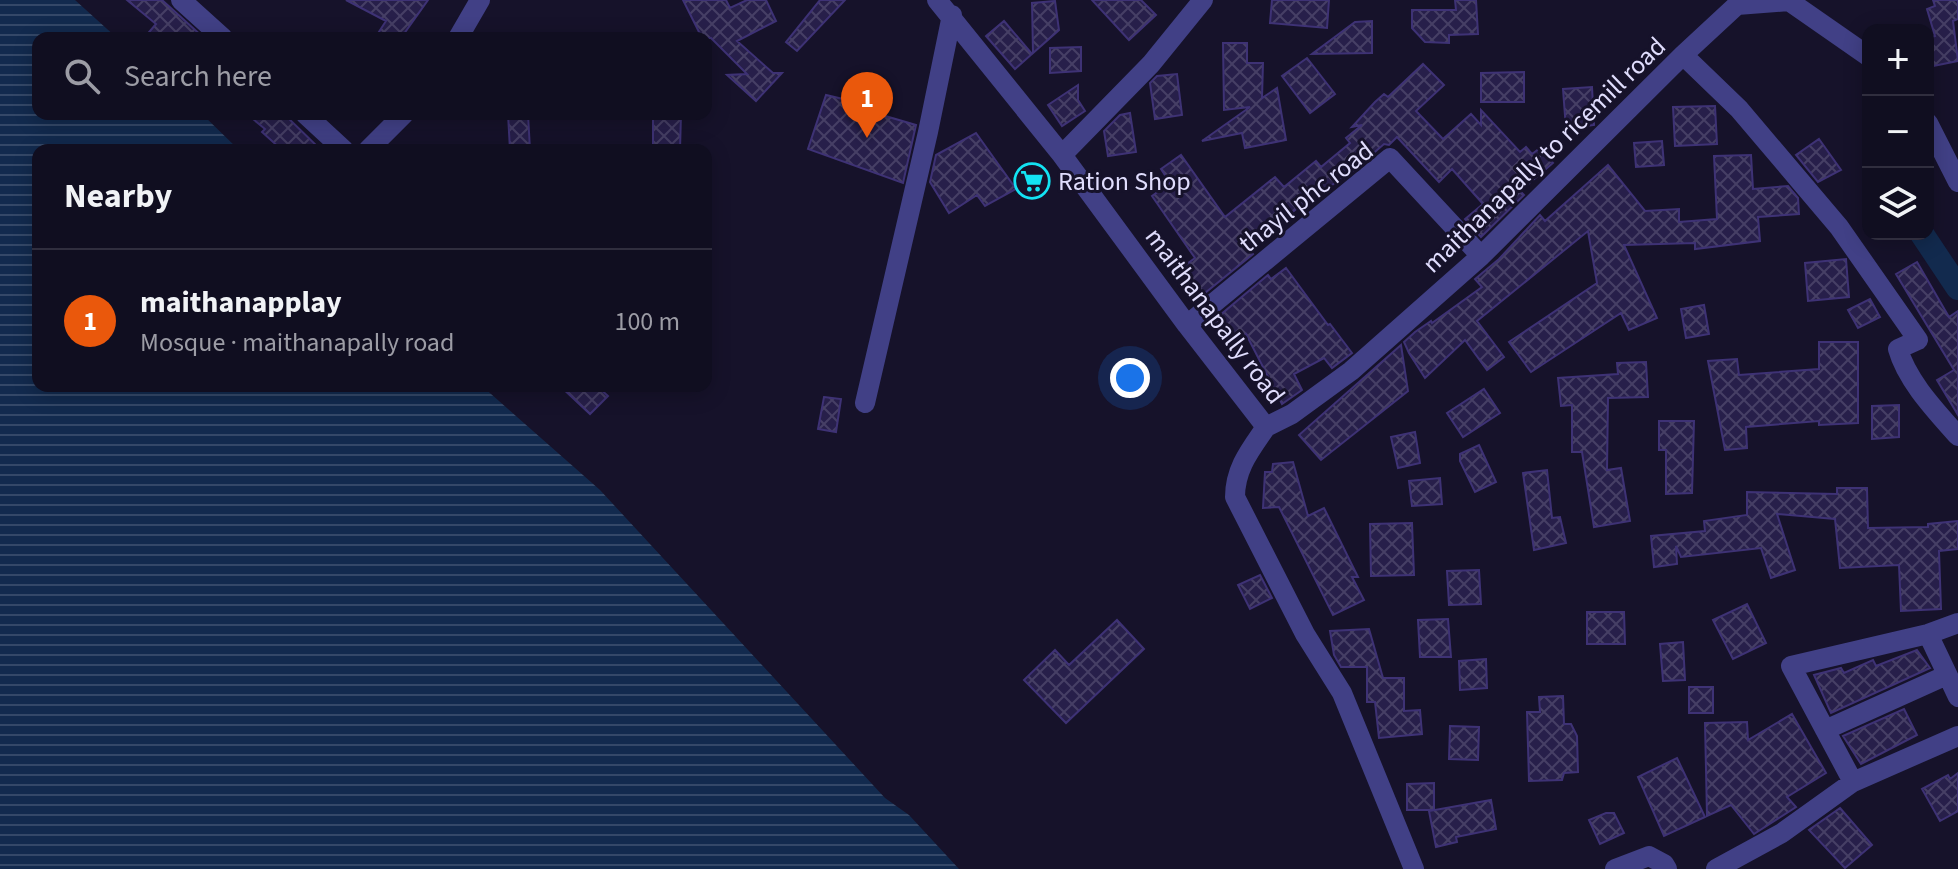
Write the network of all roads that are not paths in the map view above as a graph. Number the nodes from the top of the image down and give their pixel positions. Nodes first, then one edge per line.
1 (181, 0) edge
2 (480, 0) edge
3 (1203, 0) edge
4 (944, 8) edge
5 (216, 32) edge
6 (461, 32) edge
7 (1862, 52) edge
8 (1683, 55) junction
9 (312, 120) edge
10 (398, 120) edge
11 (1934, 135) edge
12 (338, 144) edge
13 (374, 144) edge
14 (1062, 155) junction
15 (1958, 182) edge
16 (1481, 256) junction
17 (1187, 325) junction
18 (865, 403) dead end
19 (1266, 427) junction
20 (1958, 436) edge
21 (1958, 623) edge
22 (1928, 634) junction
23 (1947, 675) junction
24 (1958, 697) edge
25 (1825, 730) junction
26 (1958, 736) edge
27 (1853, 782) junction
28 (1414, 869) edge
29 (1615, 869) edge
30 (1667, 869) edge
31 (1716, 869) edge

1 - 5 street
2 - 6 street
3 - 14 street
4 - 14 street, maithanapally road
4 - 18 street
7 - 8 street, maithanapally to ricemill road
8 - 16 street, maithanapally to ricemill road
8 - 20 street
9 - 12 street
10 - 13 street
11 - 15 street
14 - 17 street, maithanapally road
16 - 17 street, thayil phc road
16 - 19 street, maithanapally to ricemill road
17 - 19 street, maithanapally road
19 - 28 street, maithanapally road
21 - 22 street
22 - 23 street
22 - 25 street
23 - 24 street
23 - 25 street
25 - 27 street
26 - 27 street
27 - 31 street
29 - 30 street

